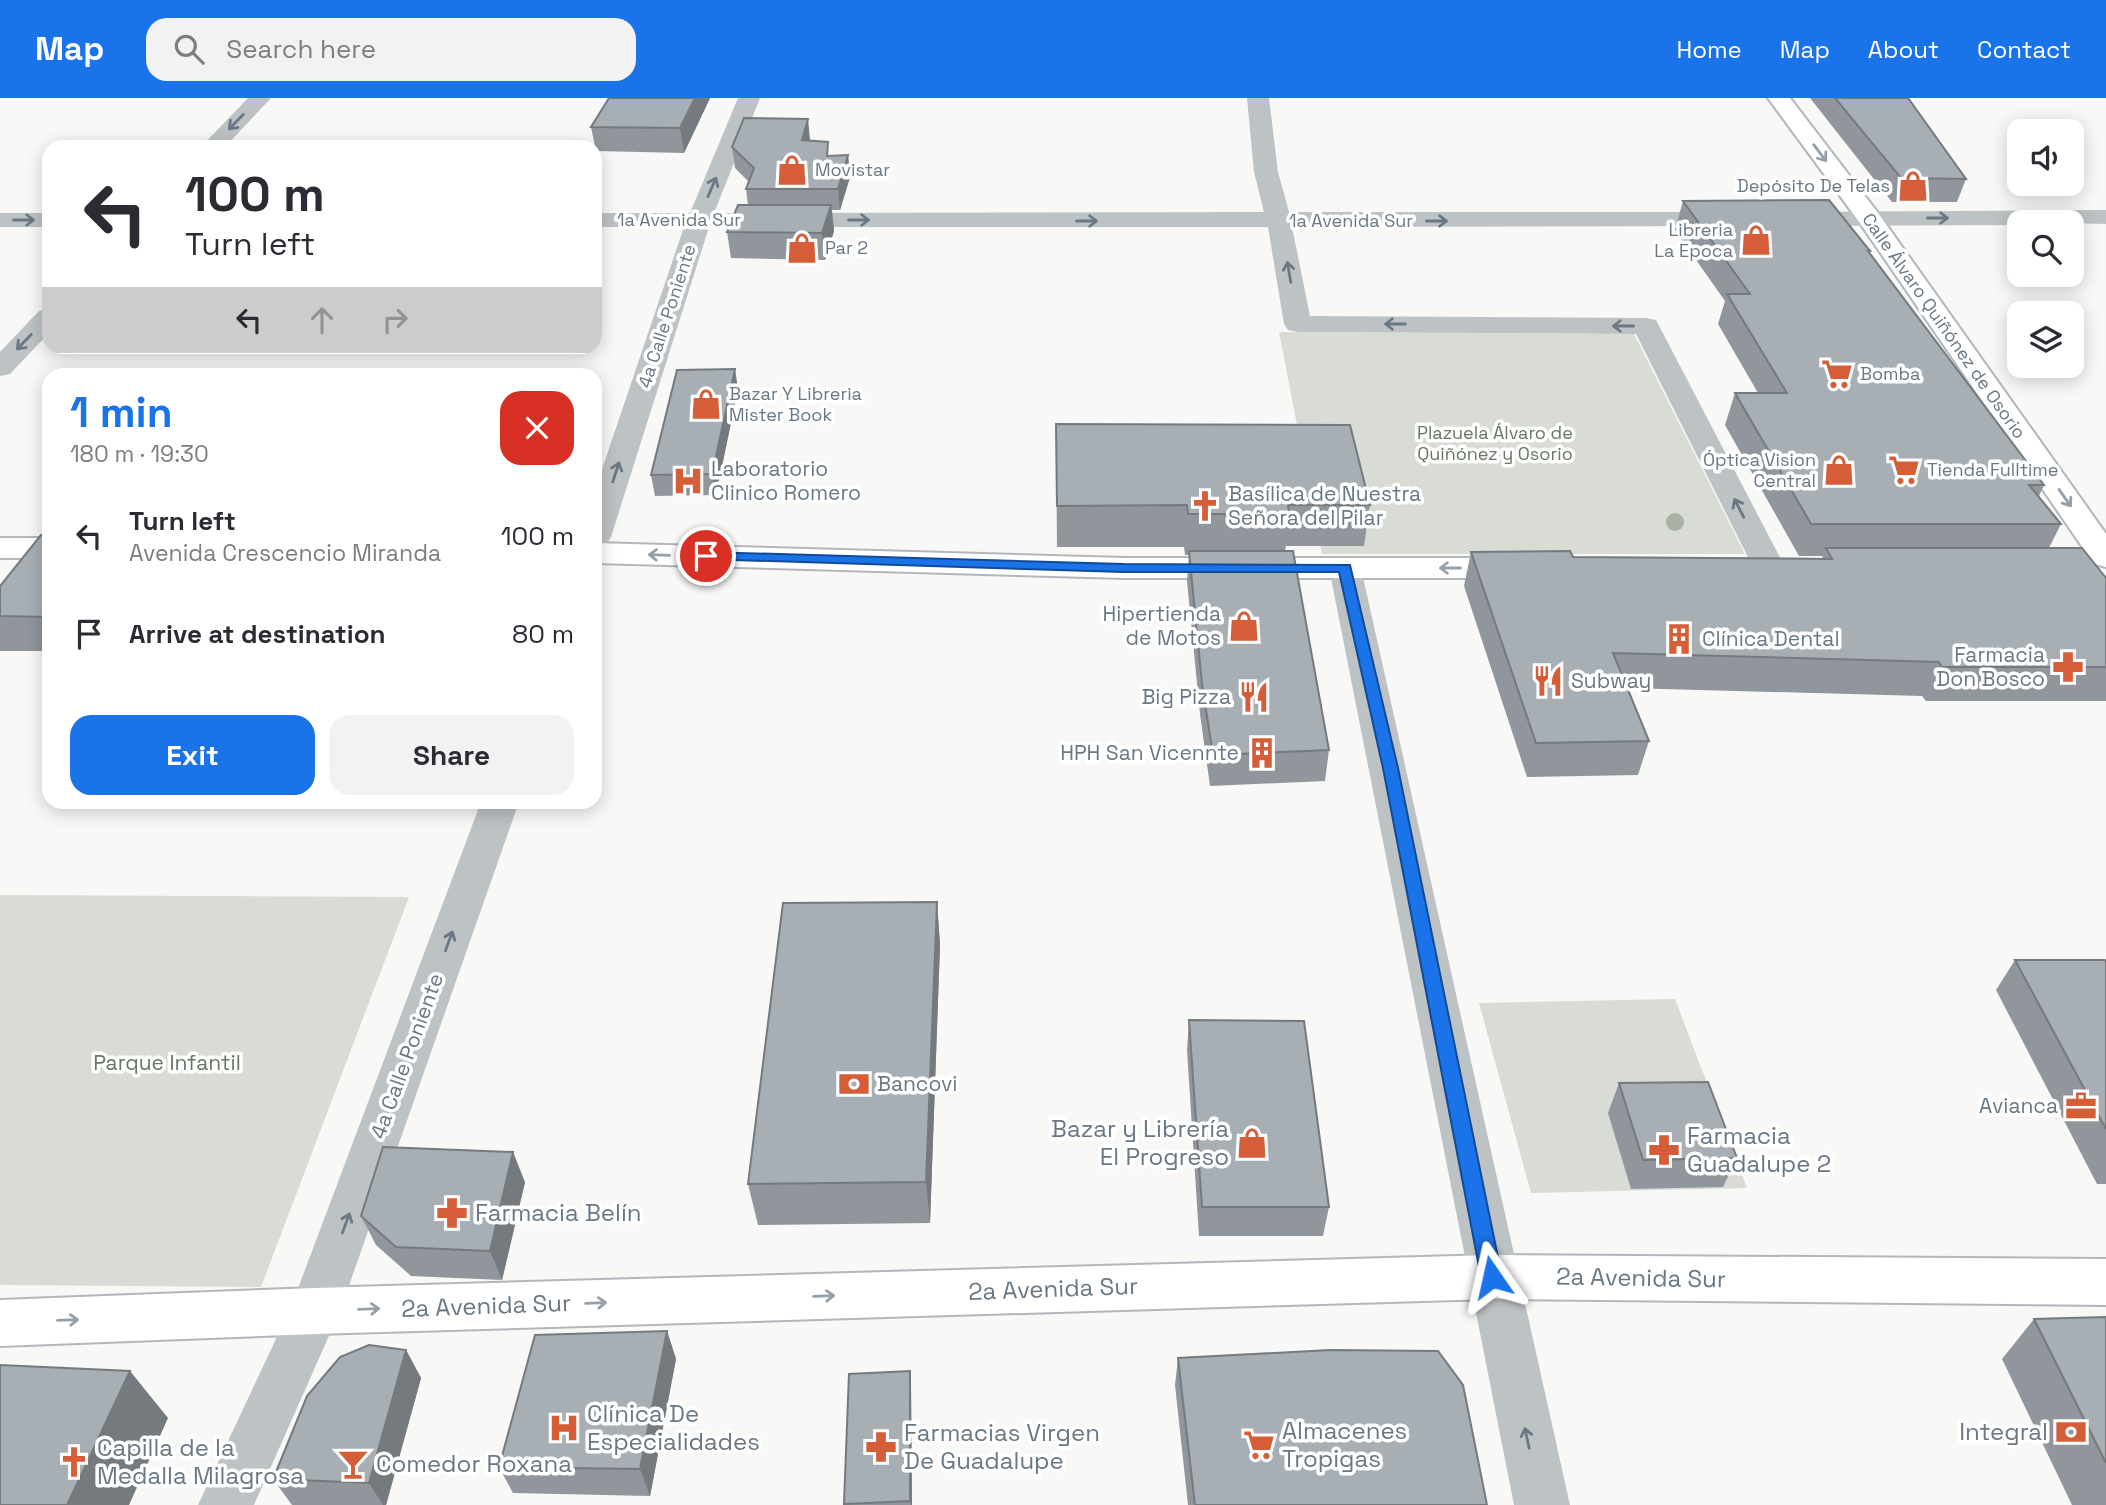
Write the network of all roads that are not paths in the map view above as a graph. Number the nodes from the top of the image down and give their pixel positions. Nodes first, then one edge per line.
1 (260, 98) edge
2 (749, 98) edge
3 (1258, 98) edge
4 (1779, 98) edge
5 (219, 140) edge
6 (2106, 217) edge
7 (1870, 218) junction
8 (699, 219) junction
9 (0, 220) edge
10 (42, 220) edge
11 (602, 220) edge
12 (1279, 221) junction
13 (42, 324) edge
14 (0, 368) edge
15 (602, 516) edge
16 (0, 548) edge
17 (42, 548) edge
18 (602, 553) edge
19 (2097, 565) edge
20 (1345, 568) junction
21 (1551, 568) edge
22 (1769, 569) edge
23 (497, 809) edge
24 (1492, 1277) junction
25 (2106, 1282) edge
26 (315, 1311) junction
27 (0, 1323) edge
28 (226, 1505) edge
29 (1542, 1505) edge

1 -> 5 street
8 -> 2 street, 4a Calle Poniente
3 - 12 street
4 -> 7 main road, Calle Álvaro Quiñónez de Osorio
7 -> 6 street, 1a Avenida Sur
12 -> 7 street, 1a Avenida Sur
7 -> 19 main road, Calle Álvaro Quiñónez de Osorio
8 - 11 street, 1a Avenida Sur
8 -> 12 street, 1a Avenida Sur
15 -> 8 street, 4a Calle Poniente
9 -> 10 street
22 -> 12 street
13 -> 14 street
16 - 17 main road
20 -> 18 main road
21 -> 20 main road
20 - 24 street
26 -> 23 street, 4a Calle Poniente
24 - 25 main road, 2a Avenida Sur
26 -> 24 main road, 2a Avenida Sur
29 -> 24 street
27 -> 26 main road, 2a Avenida Sur
26 - 28 street, 4a Calle Poniente

